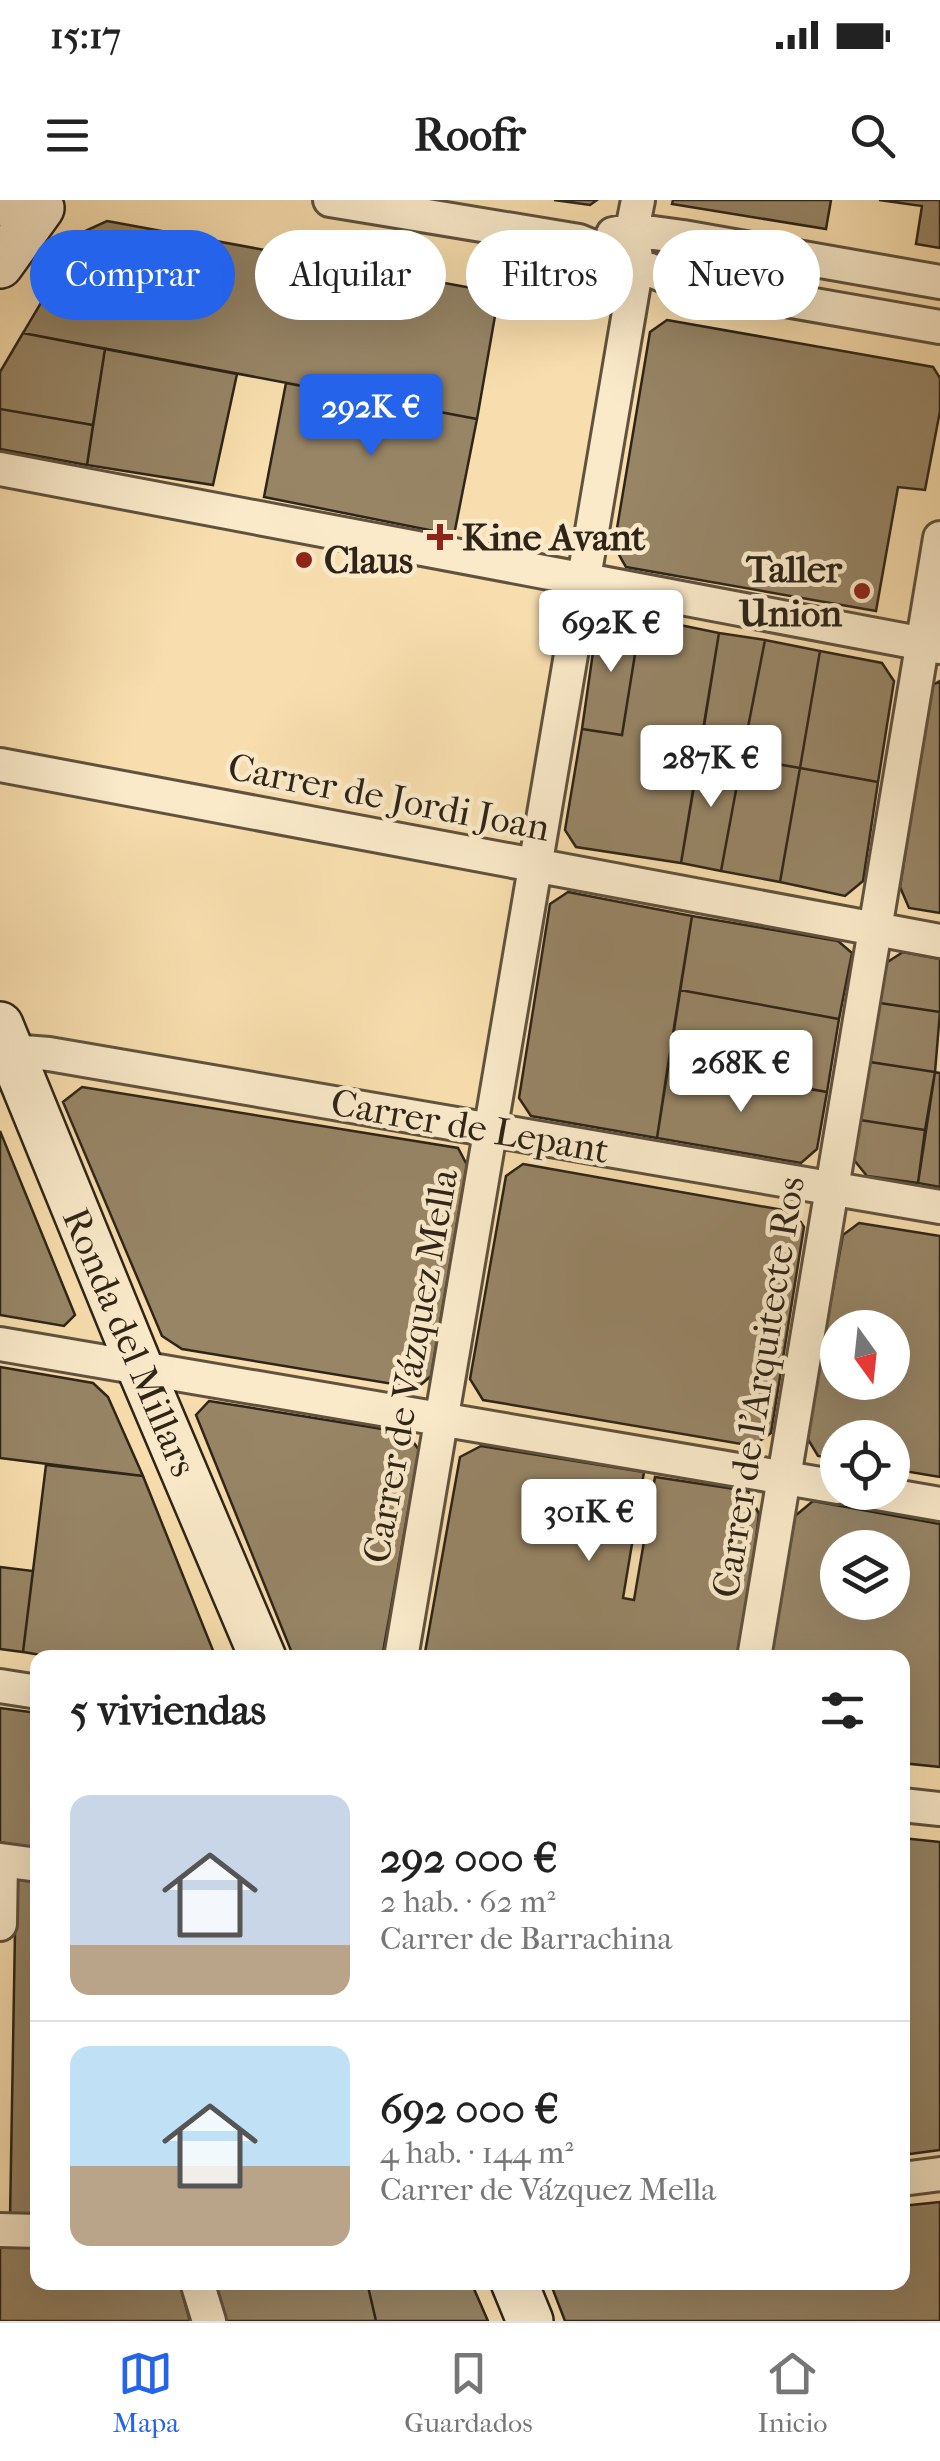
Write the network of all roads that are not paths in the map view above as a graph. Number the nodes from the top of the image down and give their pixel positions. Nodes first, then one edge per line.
1 (330, 200) edge
2 (25, 202) edge
3 (635, 215) edge
4 (512, 230) edge
5 (603, 230) edge
6 (633, 263) edge
7 (0, 265) edge
8 (638, 265) junction
9 (940, 282) edge
10 (940, 327) edge
11 (0, 470) edge
12 (940, 538) edge
13 (584, 581) junction
14 (931, 646) edge
15 (0, 766) edge
16 (535, 866) junction
17 (875, 929) junction
18 (940, 941) edge
19 (4, 1042) edge
20 (490, 1130) junction
21 (832, 1188) junction
22 (940, 1207) edge
23 (0, 1344) edge
24 (140, 1368) junction
25 (442, 1420) junction
26 (784, 1477) junction
27 (820, 1484) edge
28 (910, 1499) edge
29 (940, 1504) edge
30 (260, 1650) edge
31 (402, 1650) edge
32 (755, 1650) edge
33 (0, 1686) edge
34 (30, 1691) edge
35 (910, 1806) edge
36 (940, 1809) edge
37 (1, 1860) edge
38 (30, 1864) edge
39 (0, 1924) edge
40 (940, 2174) edge
41 (910, 2178) edge
42 (0, 2230) edge
43 (30, 2230) edge
44 (200, 2290) edge
45 (517, 2290) edge
46 (209, 2321) edge
47 (530, 2321) edge

1 - 4 street
2 - 7 main road
3 - 5 street
3 - 8 street, Carrer de Vázquez Mella
3 - 9 street
6 - 8 street
8 - 10 street
8 - 13 street, Carrer de Vázquez Mella
11 - 13 street
12 - 14 street, Carrer de l'Arquitecte Ros
13 - 14 street
13 - 16 street, Carrer de Vázquez Mella
14 - 17 street, Carrer de l'Arquitecte Ros
15 - 16 street, Carrer de Jordi Joan
16 - 17 street, Carrer de Jordi Joan
16 - 20 street, Carrer de Vázquez Mella
17 - 18 street, Carrer de Jordi Joan
17 - 21 street, Carrer de l'Arquitecte Ros
19 - 20 street, Carrer de Lepant
19 - 24 main road, Ronda del Millars
20 - 21 street, Carrer de Lepant
20 - 25 street, Carrer de Vázquez Mella
21 - 22 street, Carrer de Lepant
21 - 26 street, Carrer de l'Arquitecte Ros
23 - 24 street
24 - 25 street
24 - 30 main road, Ronda del Millars
25 - 26 street
25 - 31 street, Carrer de Vázquez Mella
26 - 27 street
26 - 32 street, Carrer de l'Arquitecte Ros
28 - 29 street
33 - 34 street
35 - 36 street
37 - 38 street
37 - 39 street
40 - 41 street
42 - 43 street
44 - 46 street
45 - 47 main road

